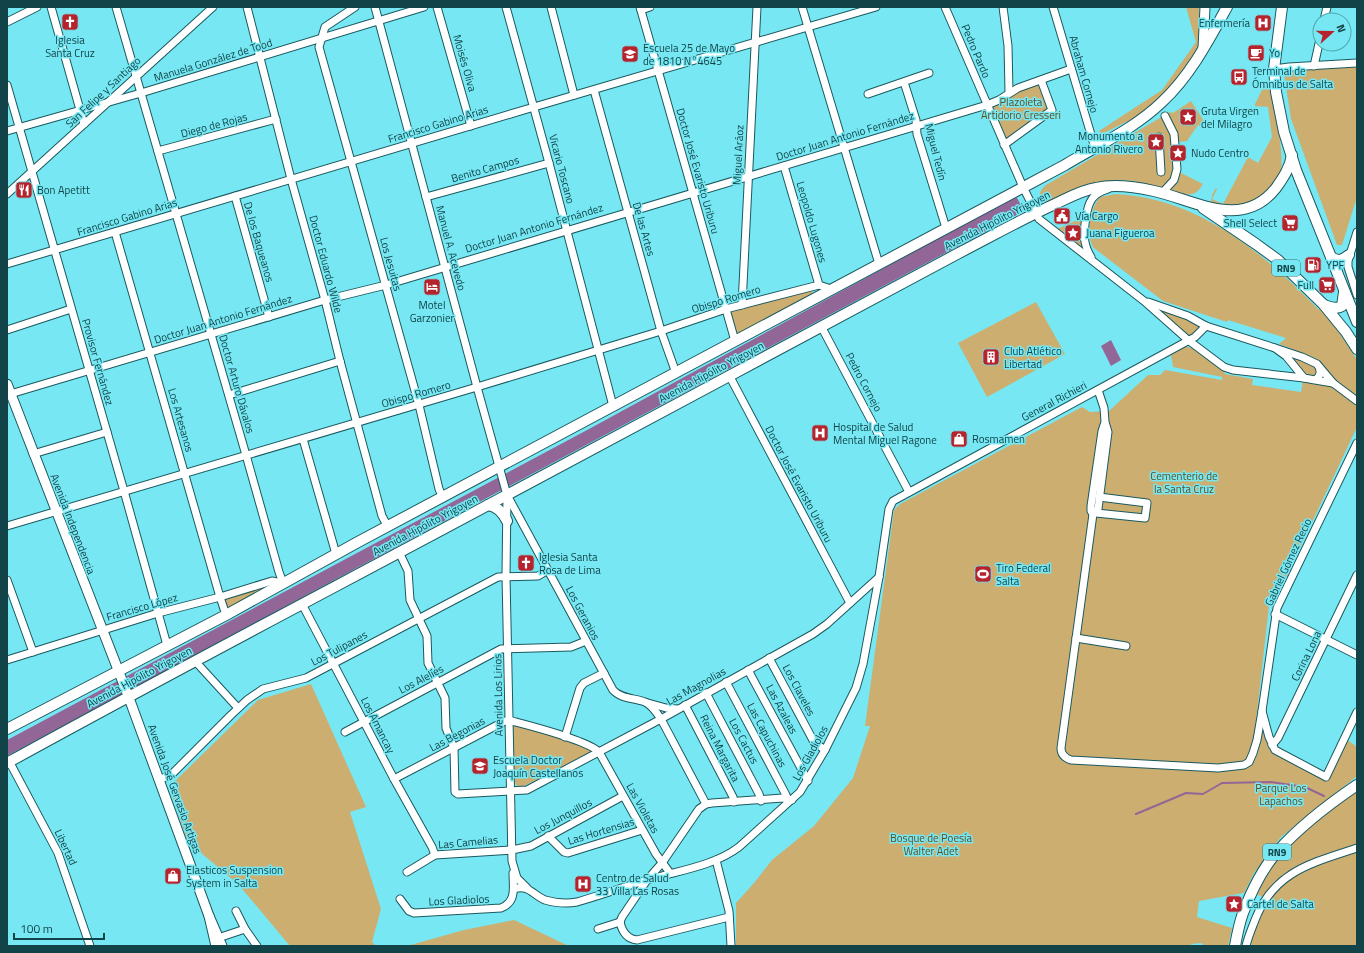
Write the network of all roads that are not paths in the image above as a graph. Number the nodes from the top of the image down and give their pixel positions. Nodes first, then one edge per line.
1 (37, 7) edge
2 (51, 7) edge
3 (116, 7) edge
4 (213, 7) edge
5 (247, 7) edge
6 (355, 7) edge
7 (375, 7) edge
8 (424, 7) edge
9 (437, 7) edge
10 (506, 7) edge
11 (551, 7) edge
12 (650, 7) edge
13 (757, 7) edge
14 (802, 7) edge
15 (876, 7) edge
16 (945, 7) edge
17 (1003, 7) edge
18 (1053, 7) edge
19 (1205, 7) edge
20 (1227, 7) edge
21 (1282, 7) edge
22 (640, 8) edge
23 (379, 20) junction
24 (7, 22) edge
25 (808, 27) junction
26 (322, 38) junction
27 (755, 43) junction
28 (1203, 48) junction
29 (1317, 52) edge
30 (259, 57) junction
31 (1357, 63) edge
32 (1314, 66) junction
33 (1071, 69) junction
34 (1274, 69) junction
35 (658, 72) junction
36 (929, 73) dead end
37 (136, 76) junction
38 (1041, 80) junction
39 (904, 82) junction
40 (7, 85) edge
41 (594, 90) junction
42 (1009, 92) junction
43 (141, 93) junction
44 (868, 94) dead end
45 (574, 95) junction
46 (107, 102) junction
47 (986, 105) junction
48 (534, 107) junction
49 (80, 110) junction
50 (1165, 116) dead end
51 (276, 119) junction
52 (84, 124) junction
53 (471, 126) junction
54 (916, 126) junction
55 (19, 127) junction
56 (7, 131) edge
57 (1159, 137) dead end
58 (412, 144) junction
59 (1004, 145) junction
60 (844, 148) junction
61 (1094, 148) junction
62 (158, 151) junction
63 (1292, 155) junction
64 (352, 162) junction
65 (550, 163) junction
66 (784, 166) junction
67 (32, 171) junction
68 (1161, 172) dead end
69 (748, 176) junction
70 (291, 179) junction
71 (1023, 187) junction
72 (1116, 187) junction
73 (692, 192) junction
74 (1162, 193) junction
75 (7, 194) edge
76 (234, 196) junction
77 (426, 197) junction
78 (1199, 206) junction
79 (628, 212) junction
80 (1035, 213) junction
81 (176, 214) junction
82 (946, 228) junction
83 (567, 230) junction
84 (116, 232) junction
85 (1357, 233) edge
86 (54, 250) junction
87 (1349, 255) junction
88 (1331, 257) junction
89 (1092, 259) junction
90 (7, 264) edge
91 (879, 264) junction
92 (445, 266) junction
93 (386, 285) junction
94 (819, 285) junction
95 (1344, 288) junction
96 (831, 290) junction
97 (1357, 292) edge
98 (325, 300) junction
99 (1144, 301) junction
100 (742, 305) junction
101 (1324, 305) junction
102 (71, 309) junction
103 (726, 309) junction
104 (269, 317) junction
105 (1357, 322) edge
106 (821, 326) junction
107 (1206, 326) junction
108 (7, 330) edge
109 (662, 331) junction
110 (211, 335) junction
111 (1188, 340) junction
112 (735, 341) junction
113 (1275, 348) junction
114 (1357, 349) edge
115 (598, 350) junction
116 (150, 353) junction
117 (340, 361) junction
118 (1317, 364) junction
119 (89, 371) junction
120 (676, 373) junction
121 (729, 375) junction
122 (1304, 378) junction
123 (1315, 380) junction
124 (1333, 383) junction
125 (7, 384) edge
126 (477, 388) junction
127 (1098, 390) junction
128 (9, 394) edge
129 (229, 395) junction
130 (1357, 401) edge
131 (419, 405) junction
132 (613, 406) junction
133 (356, 422) junction
134 (1106, 422) junction
135 (107, 432) junction
136 (303, 439) junction
137 (1357, 443) edge
138 (33, 454) junction
139 (246, 456) junction
140 (498, 468) junction
141 (185, 473) junction
142 (124, 491) junction
143 (910, 492) junction
144 (507, 495) junction
145 (1100, 497) junction
146 (443, 498) junction
147 (488, 505) junction
148 (56, 512) junction
149 (1095, 513) junction
150 (507, 521) junction
151 (7, 526) edge
152 (388, 527) junction
153 (399, 552) junction
154 (336, 554) junction
155 (548, 570) junction
156 (1357, 575) edge
157 (506, 576) junction
158 (879, 577) junction
159 (7, 580) edge
160 (283, 583) junction
161 (220, 597) junction
162 (850, 603) junction
163 (302, 604) junction
164 (158, 613) junction
165 (1275, 614) junction
166 (226, 615) junction
167 (419, 619) junction
168 (102, 630) junction
169 (1076, 638) junction
170 (1326, 640) junction
171 (586, 641) junction
172 (167, 645) junction
173 (1126, 646) dead end
174 (508, 648) junction
175 (33, 652) junction
176 (1357, 655) edge
177 (769, 658) junction
178 (7, 660) edge
179 (195, 661) junction
180 (334, 664) junction
181 (748, 670) junction
182 (118, 672) junction
183 (604, 673) junction
184 (437, 682) junction
185 (726, 682) junction
186 (706, 693) junction
187 (128, 698) junction
188 (647, 703) junction
189 (685, 704) junction
190 (238, 708) junction
191 (677, 709) junction
192 (1262, 711) junction
193 (1357, 712) edge
194 (661, 718) junction
195 (510, 720) junction
196 (364, 722) junction
197 (7, 729) edge
198 (345, 732) dead end
199 (565, 737) junction
200 (1272, 745) junction
201 (454, 748) junction
202 (824, 750) junction
203 (599, 752) junction
204 (8, 762) edge
205 (394, 779) junction
206 (159, 780) junction
207 (808, 781) junction
208 (1357, 785) edge
209 (511, 792) junction
210 (623, 796) junction
211 (790, 799) junction
212 (761, 801) junction
213 (734, 802) junction
214 (706, 804) junction
215 (642, 830) junction
216 (548, 836) junction
217 (1357, 848) edge
218 (512, 850) junction
219 (435, 855) junction
220 (716, 860) junction
221 (662, 863) junction
222 (513, 867) junction
223 (408, 872) dead end
224 (670, 873) junction
225 (647, 880) junction
226 (627, 886) junction
227 (527, 888) junction
228 (514, 889) junction
229 (635, 897) junction
230 (400, 899) dead end
231 (236, 911) dead end
232 (729, 917) junction
233 (620, 922) junction
234 (245, 929) junction
235 (598, 929) dead end
236 (218, 942) edge
237 (90, 946) edge
238 (257, 946) edge
239 (731, 946) edge
240 (1234, 946) edge
241 (1246, 946) edge

1 - 24 street
2 - 49 street
3 - 37 street, Doctor Arturo Dávalos
4 - 37 street, San Felipe y Santiago
5 - 30 street, Doctor Eduardo Wilde
6 - 26 street
7 - 23 street, Manuel A. Acevedo
8 - 23 street, Manuela González de Tood
9 - 53 street, Moisés Oliva
10 - 48 street, Vicario Toscano
11 - 45 street
12 - 22 street
13 - 27 street, Miguel Aráoz
14 - 25 street
15 - 25 street, Francisco Gabino Arias
16 - 47 street, Pedro Pardo
17 - 42 street
18 - 33 street, Abraham Cornejo
19 - 28 main road, Avenida Hipólito Yrigoyen
20 - 28 highway, Avenida Hipólito Yrigoyen
21 - 34 highway
22 - 35 street, Doctor José Evaristo Uriburu
23 - 26 street, Manuela González de Tood
23 - 58 street, Manuel A. Acevedo
25 - 27 street, Francisco Gabino Arias
25 - 60 street
26 - 30 street, Manuela González de Tood
26 - 64 street, Los Jesuitas
27 - 35 street, Francisco Gabino Arias
27 - 69 street, Miguel Aráoz
28 - 61 highway, Avenida Hipólito Yrigoyen
29 - 32 street
30 - 43 street, Manuela González de Tood
30 - 51 street, Doctor Eduardo Wilde
31 - 32 street
32 - 34 street
33 - 38 street, Doctor Juan Antonio Fernández
33 - 61 street, Abraham Cornejo
34 - 63 highway
35 - 41 street, Francisco Gabino Arias
35 - 73 street, Doctor José Evaristo Uriburu
36 - 39 street
37 - 43 street, Doctor Arturo Dávalos
37 - 46 street, San Felipe y Santiago
38 - 42 street, Doctor Juan Antonio Fernández
38 - 59 street
39 - 44 street
39 - 54 street, Miguel Tedín
40 - 55 street, Provisor Fernández
41 - 45 street, Francisco Gabino Arias
41 - 79 street, De las Artes
42 - 47 street, Doctor Juan Antonio Fernández
43 - 46 street, Manuela González de Tood
43 - 62 street, Doctor Arturo Dávalos
45 - 48 street, Francisco Gabino Arias
46 - 49 street, Manuela González de Tood
46 - 52 street, San Felipe y Santiago
47 - 54 street, Doctor Juan Antonio Fernández
47 - 59 street, Pedro Pardo
48 - 53 street, Francisco Gabino Arias
48 - 65 street, Vicario Toscano
49 - 52 street
49 - 55 street, Manuela González de Tood
50 - 74 street
51 - 62 street, Diego de Rojas
51 - 70 street, Doctor Eduardo Wilde
52 - 67 street, San Felipe y Santiago
53 - 58 street, Francisco Gabino Arias
54 - 60 street, Doctor Juan Antonio Fernández
54 - 82 street, Miguel Tedín
55 - 56 street, Manuela González de Tood
55 - 67 street, Provisor Fernández
57 - 68 street
58 - 64 street, Francisco Gabino Arias
58 - 77 street, Manuel A. Acevedo
59 - 71 street, Pedro Pardo
60 - 66 street, Doctor Juan Antonio Fernández
60 - 91 street
61 - 71 highway, Avenida Hipólito Yrigoyen
62 - 81 street, Doctor Arturo Dávalos
63 - 78 highway, Avenida Hipólito Yrigoyen
63 - 88 highway
64 - 70 street, Francisco Gabino Arias
64 - 93 street, Los Jesuitas
65 - 77 street, Benito Campos
65 - 83 street, Vicario Toscano
66 - 69 street, Doctor Juan Antonio Fernández
66 - 94 street, Leopoldo Lugones
67 - 75 street, San Felipe y Santiago
67 - 86 street, Provisor Fernández
69 - 73 street, Doctor Juan Antonio Fernández
69 - 100 street, Miguel Aráoz
70 - 76 street, Francisco Gabino Arias
70 - 98 street, Doctor Eduardo Wilde
71 - 80 street, Pedro Pardo
71 - 82 highway, Avenida Hipólito Yrigoyen
72 - 74 highway, Avenida Hipólito Yrigoyen
72 - 80 highway, Avenida Hipólito Yrigoyen
72 - 89 street
73 - 79 street, Doctor Juan Antonio Fernández
73 - 103 street, Doctor José Evaristo Uriburu
74 - 78 highway, Avenida Hipólito Yrigoyen
76 - 81 street, Francisco Gabino Arias
76 - 104 street, De los Baqueanos
77 - 92 street, Manuel A. Acevedo
78 - 101 highway, RN9
79 - 83 street, Doctor Juan Antonio Fernández
79 - 109 street, De las Artes
80 - 89 street, Pedro Pardo
80 - 106 highway, Avenida Hipólito Yrigoyen
81 - 84 street, Francisco Gabino Arias
81 - 110 street, Doctor Arturo Dávalos
82 - 91 highway, Avenida Hipólito Yrigoyen
83 - 92 street, Doctor Juan Antonio Fernández
83 - 115 street, Vicario Toscano
84 - 86 street, Francisco Gabino Arias
84 - 116 street, Los Artesanos
85 - 87 street
86 - 90 street, Francisco Gabino Arias
86 - 102 street, Provisor Fernández
87 - 88 highway
87 - 97 street
88 - 95 highway
89 - 99 street, Pedro Pardo
91 - 96 highway, Avenida Hipólito Yrigoyen
92 - 93 street, Doctor Juan Antonio Fernández
92 - 126 street, Manuel A. Acevedo
93 - 98 street, Doctor Juan Antonio Fernández
93 - 131 street, Los Jesuitas
94 - 96 street
94 - 100 street, Obispo Romero
95 - 101 highway
95 - 105 highway
96 - 112 highway, Avenida Hipólito Yrigoyen
98 - 104 street, Doctor Juan Antonio Fernández
98 - 117 street, Doctor Eduardo Wilde
99 - 107 street
99 - 111 street, Pedro Pardo
100 - 103 street, Obispo Romero
101 - 114 highway, RN9
102 - 108 street
102 - 119 street, Provisor Fernández
103 - 109 street, Obispo Romero
103 - 112 street, Doctor José Evaristo Uriburu
104 - 110 street, Doctor Juan Antonio Fernández
106 - 121 highway, Avenida Hipólito Yrigoyen
106 - 143 street, Pedro Cornejo
107 - 111 street, General Richieri
107 - 113 street
109 - 115 street, Obispo Romero
109 - 120 street, De las Artes
110 - 116 street, Doctor Juan Antonio Fernández
110 - 129 street, Doctor Arturo Dávalos
111 - 122 street, Pedro Pardo
111 - 127 street, General Richieri
112 - 120 highway, Avenida Hipólito Yrigoyen
113 - 118 street
113 - 122 street
115 - 126 street, Obispo Romero
115 - 132 street, Vicario Toscano
116 - 119 street, Doctor Juan Antonio Fernández
116 - 141 street, Los Artesanos
117 - 129 street
117 - 133 street, Doctor Eduardo Wilde
118 - 123 street
118 - 124 street
119 - 128 street, Doctor Juan Antonio Fernández
119 - 135 street, Provisor Fernández
120 - 132 highway, Avenida Hipólito Yrigoyen
121 - 144 highway, Avenida Hipólito Yrigoyen
121 - 162 street, Doctor José Evaristo Uriburu
122 - 123 street, Pedro Pardo
123 - 124 street
124 - 130 street
125 - 128 main road, Avenida Independencia
126 - 131 street, Obispo Romero
126 - 140 street, Manuel A. Acevedo
127 - 134 street
127 - 143 street, General Richieri
128 - 138 main road, Avenida Independencia
129 - 139 street, Doctor Arturo Dávalos
131 - 133 street, Obispo Romero
131 - 146 street, Los Jesuitas
132 - 140 highway, Avenida Hipólito Yrigoyen
133 - 136 street, Obispo Romero
133 - 152 street, Doctor Eduardo Wilde
134 - 145 street
134 - 149 street
135 - 138 street
135 - 142 street, Provisor Fernández
136 - 139 street, Obispo Romero
136 - 154 street
137 - 165 street, Gabriel Gómez Recio
138 - 148 main road, Avenida Independencia
139 - 141 street, Obispo Romero
139 - 160 street, Doctor Arturo Dávalos
140 - 144 street, Manuel A. Acevedo
140 - 146 highway, Avenida Hipólito Yrigoyen
141 - 142 street, Obispo Romero
141 - 161 street, Los Artesanos
142 - 148 street, Obispo Romero
142 - 164 street, Provisor Fernández
143 - 158 street, Los Gladiolos
144 - 147 highway, Avenida Hipólito Yrigoyen
144 - 150 street, Avenida Los Lirios
144 - 155 street, Los Geranios
145 - 149 street
145 - 149 street
146 - 152 highway, Avenida Hipólito Yrigoyen
147 - 150 highway
147 - 153 highway, Avenida Hipólito Yrigoyen
148 - 151 street, Obispo Romero
148 - 168 main road, Avenida Independencia
149 - 169 street
150 - 157 street, Avenida Los Lirios
152 - 154 highway, Avenida Hipólito Yrigoyen
153 - 163 highway, Avenida Hipólito Yrigoyen
153 - 167 street
154 - 160 highway, Avenida Hipólito Yrigoyen
155 - 157 street, Los Tulipanes
155 - 171 street, Los Geranios
156 - 170 street, Corina Lona
157 - 167 street, Los Tulipanes
157 - 174 street, Avenida Los Lirios
158 - 162 street, Las Magnolias
158 - 202 street, Los Gladiolos
159 - 175 street
160 - 161 street, Francisco López
160 - 166 highway, Avenida Hipólito Yrigoyen
161 - 164 street, Francisco López
161 - 166 street, Los Artesanos
162 - 177 street, Las Magnolias
163 - 179 highway, Avenida Hipólito Yrigoyen
163 - 180 street, Los Amancay
164 - 168 street, Francisco López
164 - 172 street, Provisor Fernández
165 - 170 street
165 - 192 street, Gabriel Gómez Recio
166 - 172 highway, Avenida Hipólito Yrigoyen
167 - 180 street, Los Tulipanes
167 - 184 street
168 - 175 street, Francisco López
168 - 182 main road, Avenida Independencia
169 - 173 street
169 - 192 street
170 - 176 street
170 - 200 street, Corina Lona
171 - 174 street, Los Alelíes
171 - 183 street, Los Geranios
172 - 182 highway, Avenida Hipólito Yrigoyen
174 - 184 street, Los Alelíes
174 - 195 street, Avenida Los Lirios
175 - 178 street, Francisco López
177 - 181 street, Las Magnolias
177 - 202 street, Los Claveles
179 - 187 highway, Avenida Hipólito Yrigoyen
179 - 190 street
180 - 190 street, Los Tulipanes
180 - 196 street, Los Amancay
181 - 185 street, Las Magnolias
181 - 207 street, Las Azaleas
182 - 187 main road, Avenida José Gervasio Artigas
182 - 197 highway, Avenida Hipólito Yrigoyen
183 - 188 street, Los Geranios
183 - 199 street
184 - 196 street, Los Alelíes
184 - 201 street
185 - 186 street, Las Magnolias
185 - 211 street, Las Capuchinas
186 - 189 street, Las Magnolias
186 - 212 street, Los Cactus
187 - 204 highway, Avenida Hipólito Yrigoyen
187 - 206 main road, Avenida José Gervasio Artigas
188 - 191 street
188 - 194 street, Los Geranios
189 - 191 street, Las Magnolias
189 - 213 street, Reina Margarita
190 - 206 street, Los Tulipanes
191 - 194 street, Las Magnolias
192 - 200 street, Gabriel Gómez Recio
193 - 200 street
194 - 203 street, Las Magnolias
194 - 214 street, Los Geranios
195 - 199 street
195 - 201 street, Las Begonias
195 - 209 street, Avenida Los Lirios
196 - 198 street, Los Alelíes
196 - 205 street, Los Amancay
199 - 203 street
201 - 205 street, Las Begonias
201 - 209 street, Las Magnolias
202 - 207 street, Los Gladiolos
203 - 209 street, Las Magnolias
203 - 210 street, Las Violetas
204 - 237 street, Libertad
205 - 219 street, Los Amancay
206 - 236 main road, Avenida José Gervasio Artigas
207 - 211 street, Los Gladiolos
208 - 240 highway, RN9
209 - 218 street, Avenida Los Lirios
210 - 215 street, Las Violetas
210 - 216 street, Los Junquillos
211 - 212 street
211 - 220 street, Los Gladiolos
212 - 213 street
213 - 214 street
214 - 221 street
215 - 216 street, Las Hortensias
215 - 221 street, Las Violetas
216 - 218 street, Los Junquillos
217 - 241 street
218 - 219 street, Las Camelias
218 - 222 street, Avenida Los Lirios
219 - 223 street, Las Camelias
220 - 224 street, Los Gladiolos
220 - 232 street
221 - 224 street, Las Violetas
221 - 225 street
222 - 227 street, Avenida Los Lirios
222 - 228 street, Los Gladiolos
224 - 225 street, Los Gladiolos
225 - 226 street, Los Gladiolos
225 - 229 street
226 - 227 street, Los Gladiolos
226 - 229 street
227 - 228 street
228 - 230 street, Los Gladiolos
229 - 233 street
231 - 234 street
232 - 233 street
232 - 239 street
233 - 235 street
234 - 236 street
234 - 238 street

